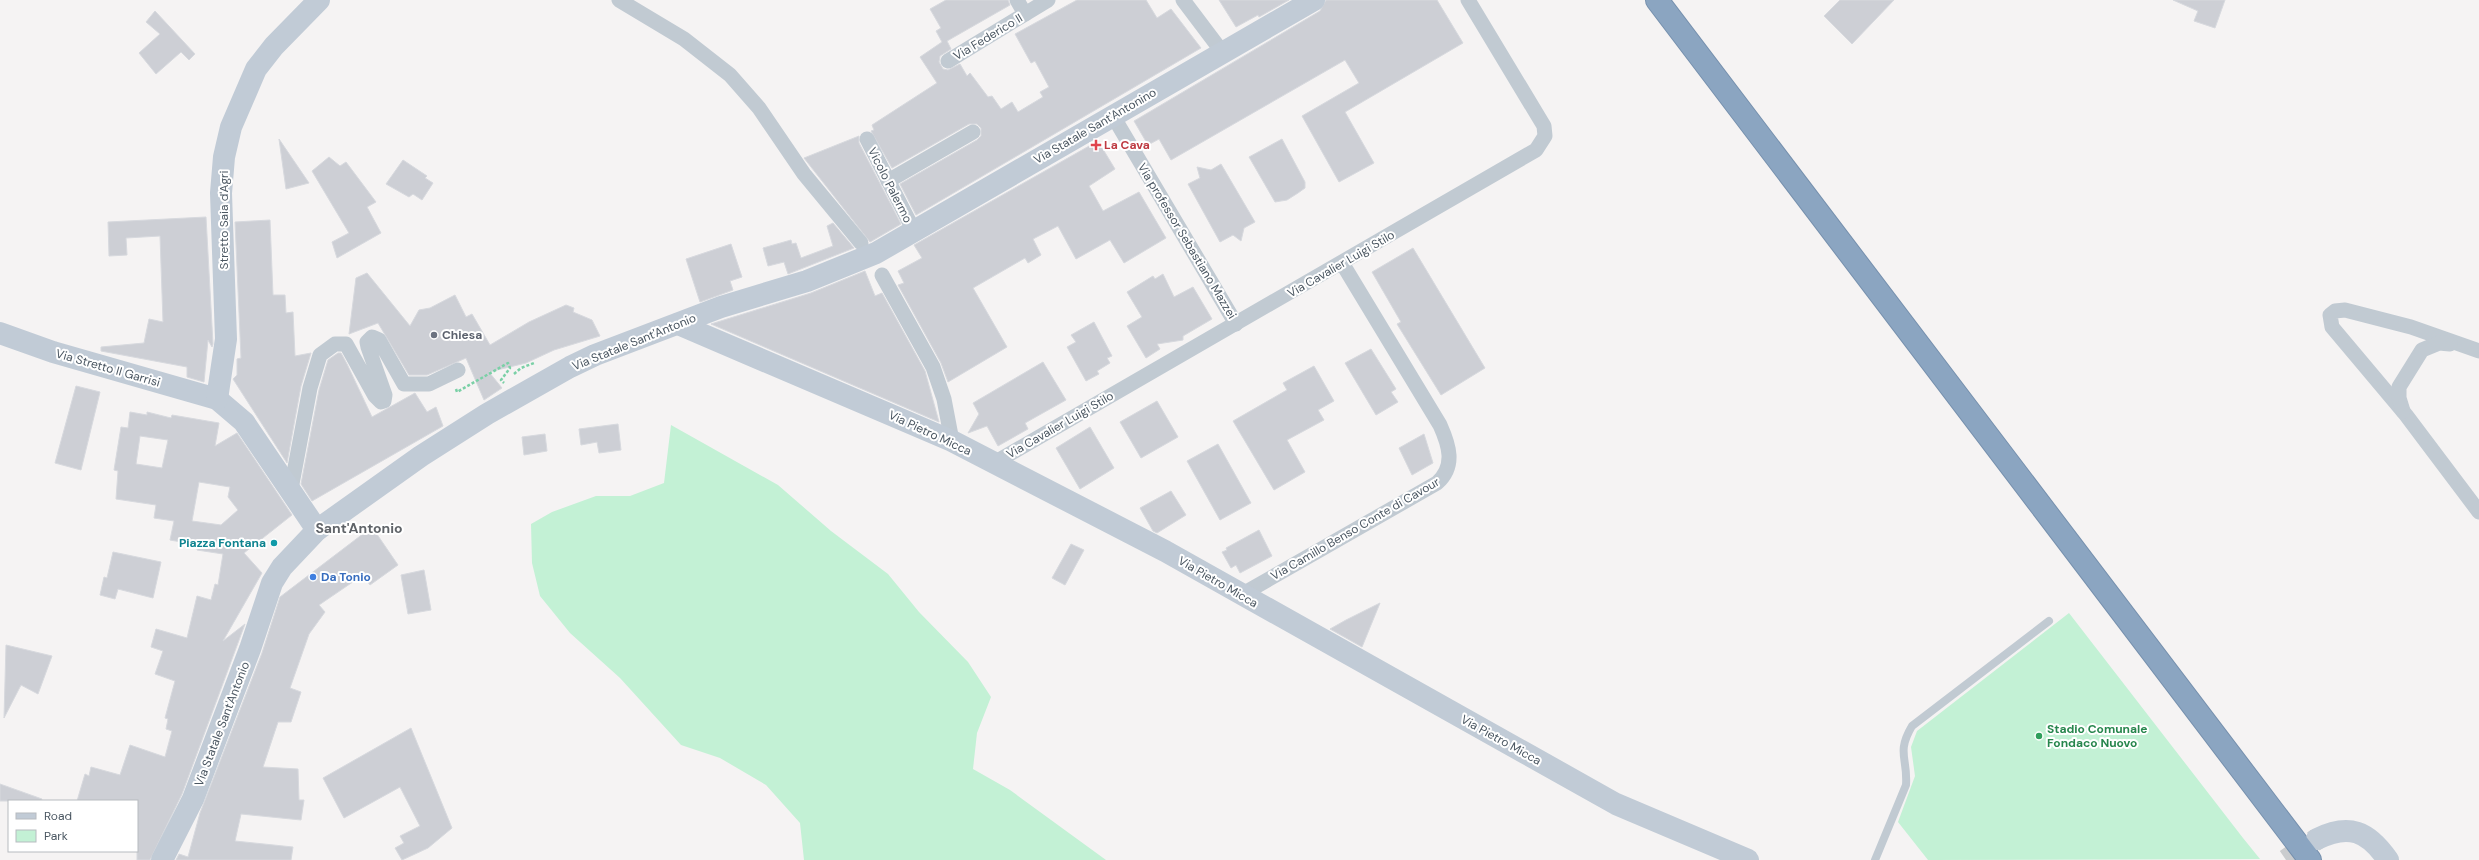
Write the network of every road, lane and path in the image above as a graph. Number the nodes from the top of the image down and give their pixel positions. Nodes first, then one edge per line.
1 (319, 0) edge
2 (619, 0) edge
3 (1017, 0) edge
4 (1048, 0) edge
5 (1183, 0) edge
6 (1314, 0) edge
7 (1468, 0) edge
8 (1657, 0) edge
9 (1025, 14) junction
10 (1223, 53) junction
11 (948, 61) dead end
12 (1113, 116) junction
13 (973, 132) dead end
14 (867, 139) dead end
15 (888, 181) junction
16 (914, 231) junction
17 (866, 252) junction
18 (1342, 263) junction
19 (882, 275) dead end
20 (678, 324) junction
21 (1236, 324) junction
22 (2411, 327) junction
23 (0, 333) edge
24 (2461, 344) junction
25 (2422, 350) junction
26 (2479, 351) edge
27 (521, 368) dead end
28 (2367, 371) junction
29 (453, 372) joint
30 (2403, 380) junction
31 (217, 399) junction
32 (2406, 416) junction
33 (952, 441) junction
34 (994, 463) junction
35 (291, 489) junction
36 (2479, 512) edge
37 (317, 530) junction
38 (1241, 595) junction
39 (2049, 621) dead end
40 (2317, 839) tunnel mouth
41 (162, 860) edge
42 (1748, 860) edge
43 (1875, 860) edge
44 (2310, 860) edge
45 (2388, 860) edge

1 - 31 street, Stretto Saia d'Agri
2 - 17 street
3 - 9 street
4 - 9 street, Via Federico II
5 - 10 street
6 - 10 street, Via Statale Sant'Antonino
7 - 18 street, Via Cavalier Luigi Stilo
8 - 44 highway
9 - 11 street, Via Federico II
10 - 12 street, Via Statale Sant'Antonino
12 - 16 street, Via Statale Sant'Antonino
12 - 21 street, Via professor Sebastiano Mazzei
13 - 15 street
14 - 15 street, Vicolo Palermo
15 - 16 street, Vicolo Palermo
16 - 17 street, Via Statale Sant'Antonino
17 - 20 street, Via Statale Sant'Antonio
18 - 21 street, Via Cavalier Luigi Stilo
18 - 38 street, Via Camillo Benso Conte di Cavour
19 - 33 street
20 - 33 street, Via Pietro Micca
20 - 37 street, Via Statale Sant'Antonio
21 - 34 street, Via Cavalier Luigi Stilo
22 - 24 street
22 - 25 street
22 - 28 street
23 - 31 street, Via Stretto II Garrisi
24 - 25 street
24 - 26 street
25 - 30 street
27 - 29 path
28 - 30 street
28 - 32 street
29 - 35 street
30 - 32 street
31 - 35 street
32 - 36 street
33 - 34 street, Via Pietro Micca
34 - 38 street, Via Pietro Micca
35 - 37 street
37 - 41 street, Via Statale Sant'Antonio
38 - 42 street, Via Pietro Micca
39 - 43 lane
40 - 45 street

